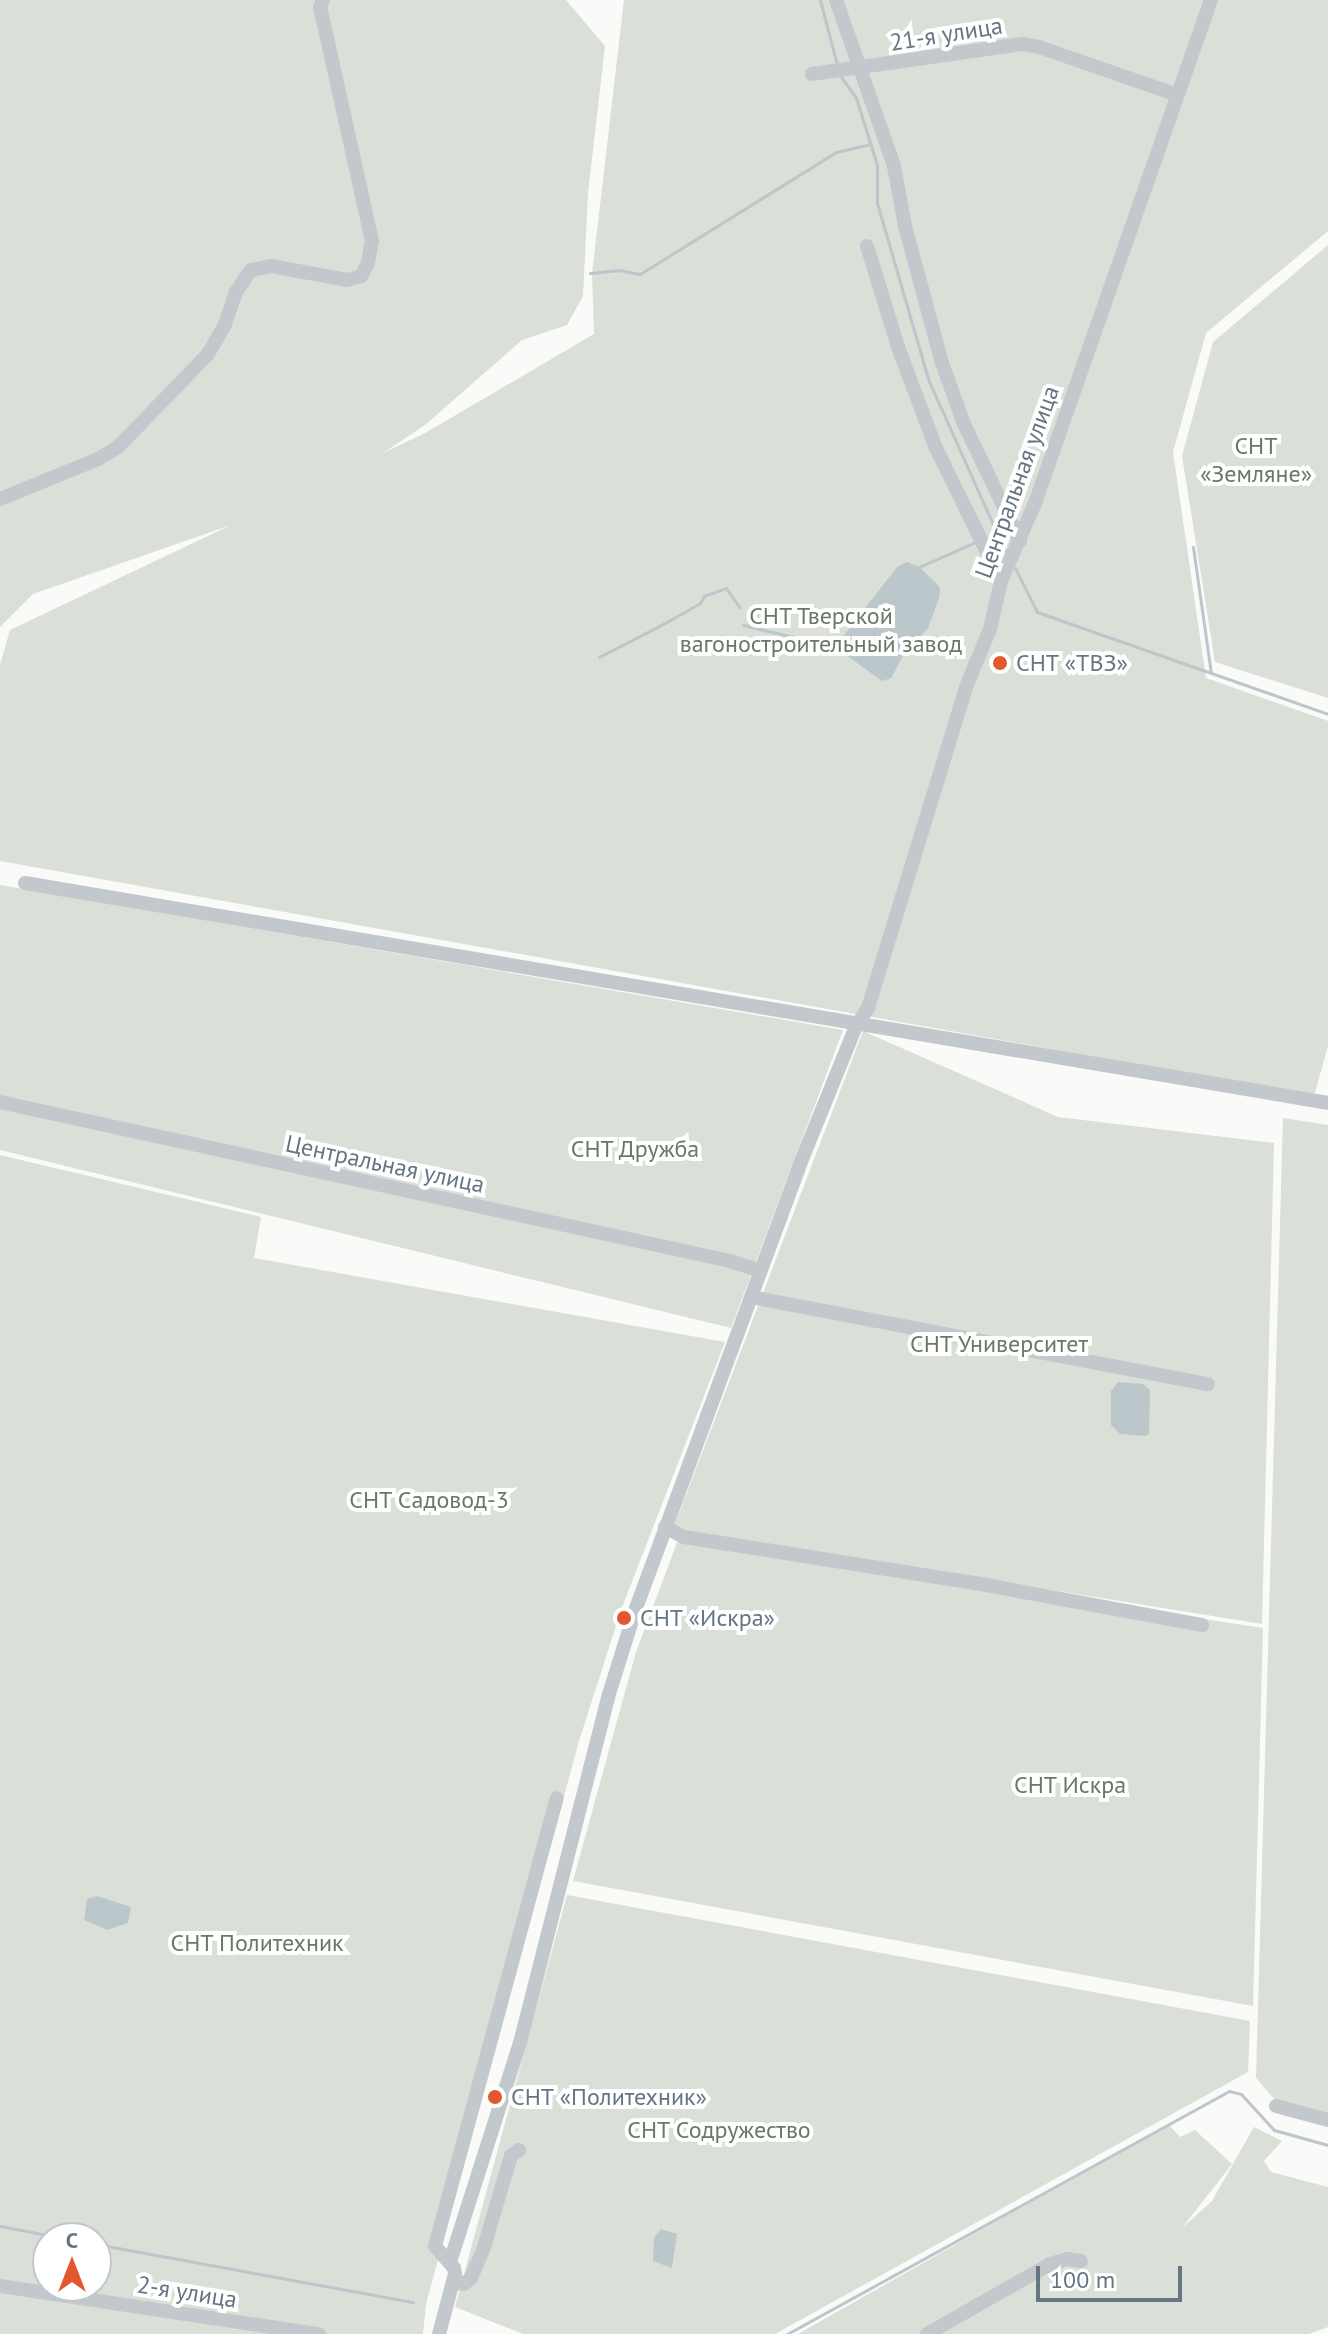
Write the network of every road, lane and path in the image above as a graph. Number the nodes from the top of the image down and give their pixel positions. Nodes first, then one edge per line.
1 (836, 0) edge
2 (1211, 0) edge
3 (320, 2) edge
4 (859, 69) junction
5 (812, 74) dead end
6 (1175, 94) junction
7 (867, 246) dead end
8 (0, 499) edge
9 (1020, 541) junction
10 (1001, 581) junction
11 (25, 883) dead end
12 (856, 1026) junction
13 (0, 1102) edge
14 (1328, 1103) edge
15 (760, 1271) junction
16 (751, 1297) junction
17 (1208, 1384) dead end
18 (665, 1527) junction
19 (1202, 1625) dead end
20 (557, 1798) dead end
21 (1276, 2106) dead end
22 (1328, 2120) edge
23 (519, 2150) dead end
24 (1081, 2261) dead end
25 (450, 2262) junction
26 (453, 2282) junction
27 (0, 2286) edge
28 (319, 2334) edge
29 (439, 2334) edge
30 (927, 2334) edge

1 - 4 street
2 - 6 street, Центральная улица
3 - 8 street
4 - 5 street, 21-я улица
4 - 6 street, 21-я улица
4 - 9 street
6 - 9 street, Центральная улица
7 - 10 street
9 - 10 street, Центральная улица
10 - 12 street, Центральная улица
11 - 12 street
12 - 14 street
12 - 15 street, Центральная улица
13 - 15 street, Центральная улица
15 - 16 street, Центральная улица
16 - 17 street
16 - 18 street, Центральная улица
18 - 19 street
18 - 25 street, Центральная улица
20 - 25 street
21 - 22 street
23 - 26 street
24 - 30 street
25 - 26 street
26 - 29 street
27 - 28 street, 2-я улица

